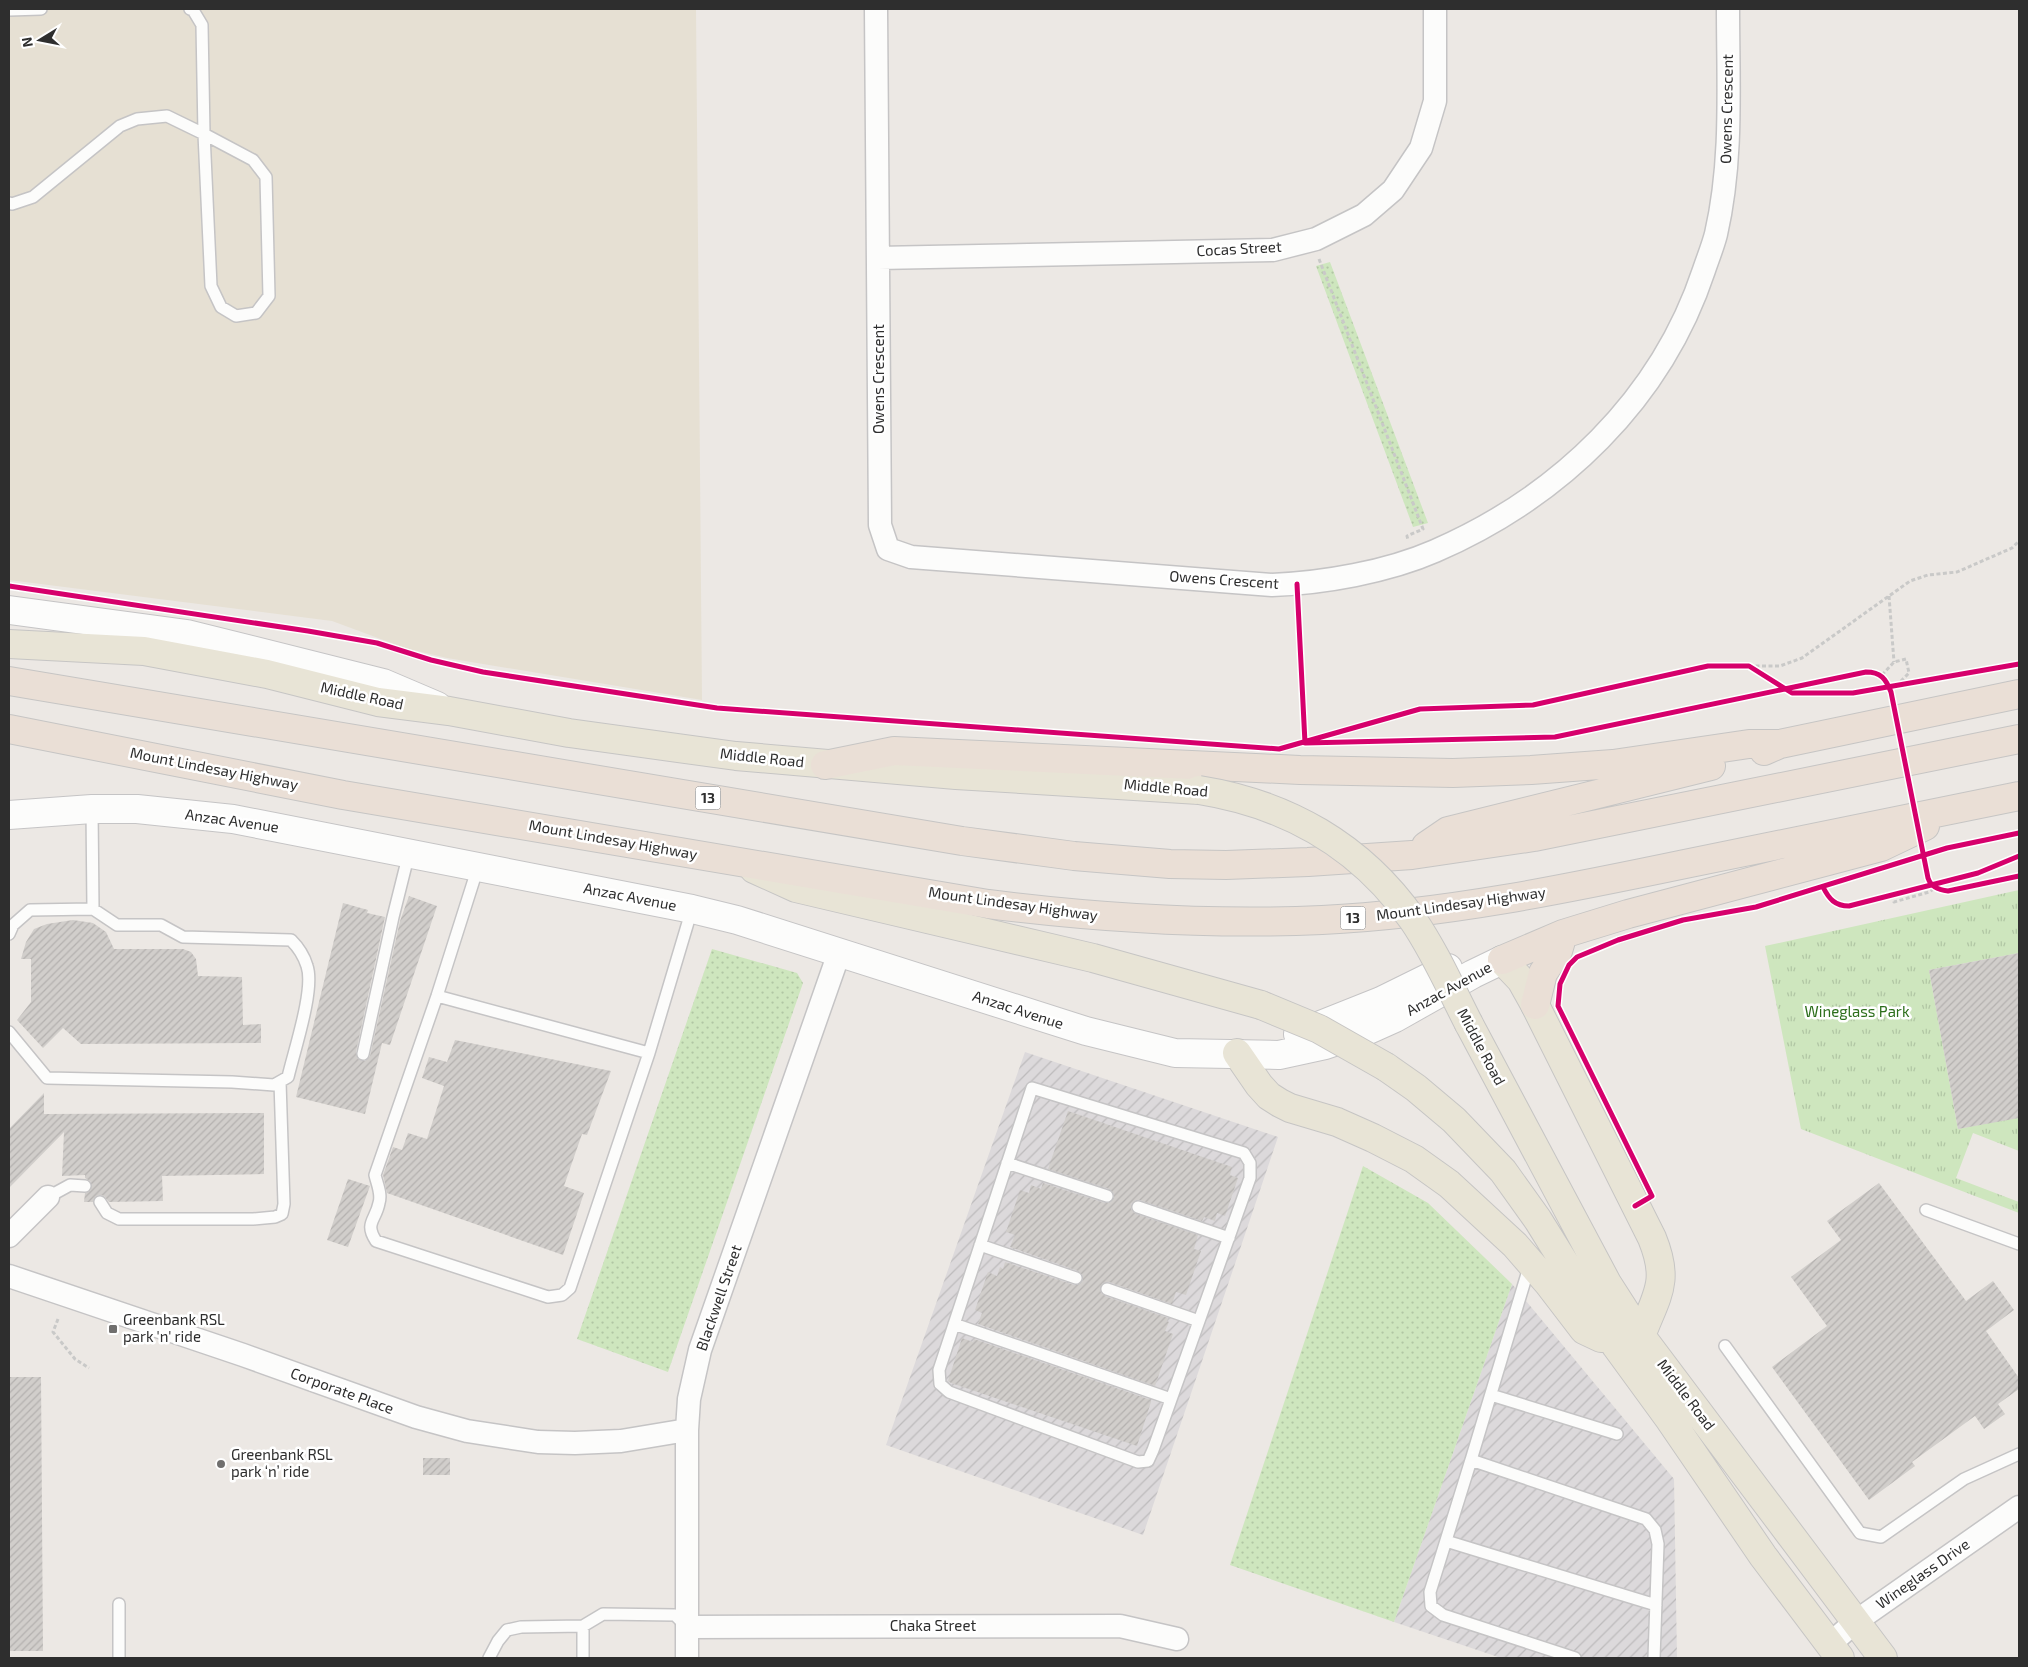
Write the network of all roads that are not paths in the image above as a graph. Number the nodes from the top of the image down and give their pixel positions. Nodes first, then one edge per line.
1 (41, 9) edge
2 (190, 9) edge
3 (876, 9) edge
4 (1435, 9) edge
5 (1728, 9) edge
6 (9, 10) edge
7 (204, 134) junction
8 (9, 203) edge
9 (878, 258) junction
10 (9, 610) edge
11 (9, 644) edge
12 (9, 681) edge
13 (2019, 694) edge
14 (449, 711) junction
15 (9, 729) edge
16 (2019, 739) edge
17 (1780, 744) junction
18 (825, 765) junction
19 (2019, 796) edge
20 (1964, 807) junction
21 (92, 809) junction
22 (9, 814) edge
23 (410, 853) junction
24 (1412, 855) junction
25 (737, 861) junction
26 (478, 867) junction
27 (93, 909) junction
28 (692, 909) junction
29 (9, 934) edge
30 (1563, 934) junction
31 (839, 953) junction
32 (1502, 960) junction
33 (437, 996) junction
34 (1535, 1005) junction
35 (9, 1032) edge
36 (649, 1053) junction
37 (1237, 1053) junction
38 (363, 1054) dead end
39 (280, 1082) junction
40 (1007, 1163) junction
41 (85, 1186) dead end
42 (1107, 1196) dead end
43 (48, 1197) joint
44 (100, 1202) dead end
45 (1138, 1207) dead end
46 (1926, 1210) dead end
47 (9, 1236) edge
48 (1229, 1238) junction
49 (2019, 1244) edge
50 (980, 1245) junction
51 (1530, 1262) junction
52 (9, 1276) edge
53 (1076, 1278) dead end
54 (1107, 1289) dead end
55 (1199, 1321) junction
56 (954, 1324) junction
57 (1641, 1336) junction
58 (1616, 1346) junction
59 (1725, 1346) dead end
60 (1491, 1395) junction
61 (1172, 1399) junction
62 (687, 1430) junction
63 (1616, 1434) dead end
64 (2019, 1454) edge
65 (1471, 1460) junction
66 (2019, 1507) edge
67 (1446, 1541) junction
68 (119, 1604) dead end
69 (1656, 1605) junction
70 (1855, 1622) junction
71 (583, 1626) junction
72 (688, 1627) junction
73 (1177, 1639) dead end
74 (1835, 1651) edge
75 (119, 1658) edge
76 (489, 1658) edge
77 (583, 1658) edge
78 (686, 1658) edge
79 (1575, 1658) edge
80 (1654, 1658) edge
81 (1883, 1658) edge

1 - 6 lane
2 - 7 lane
3 - 9 street, Owens Crescent
4 - 9 street, Cocas Street
5 - 9 street, Owens Crescent
7 - 7 lane
7 - 8 lane
10 - 14 main road
11 - 14 main road, Middle Road
12 - 24 highway, 13
13 - 17 highway
14 - 18 main road, Middle Road
15 - 25 highway, Mount Lindesay Highway / 13
16 - 24 highway, 13
17 - 18 highway
17 - 24 highway
18 - 57 main road, Middle Road, bridge
19 - 20 highway, Mount Lindesay Highway / 13
20 - 25 highway, Mount Lindesay Highway / 13
20 - 30 highway
21 - 22 main road, Anzac Avenue
21 - 23 main road, Anzac Avenue
21 - 27 lane
23 - 26 main road, Anzac Avenue
23 - 38 lane
25 - 58 main road, Middle Road, bridge
26 - 28 main road, Anzac Avenue
26 - 33 lane
27 - 29 lane
27 - 39 lane
28 - 31 main road, Anzac Avenue
28 - 36 lane
30 - 32 highway
30 - 34 highway
31 - 37 main road, Anzac Avenue
31 - 62 street, Blackwell Street
32 - 34 main road
32 - 37 main road, Anzac Avenue
33 - 36 lane
33 - 36 lane
34 - 57 main road
35 - 39 lane
37 - 51 main road
39 - 44 lane
40 - 42 lane
40 - 48 lane
40 - 50 lane
41 - 43 lane
43 - 47 street
45 - 48 lane
46 - 49 lane
48 - 55 lane
50 - 53 lane
50 - 56 lane
51 - 58 main road
51 - 60 lane
52 - 62 street, Corporate Place
54 - 55 lane
55 - 61 lane
56 - 61 lane
56 - 61 lane
57 - 70 main road, Middle Road
58 - 74 main road, Middle Road
59 - 64 lane
60 - 63 lane
60 - 65 lane
62 - 72 street, Blackwell Street
65 - 67 lane
65 - 69 lane
66 - 70 street, Wineglass Drive
67 - 69 lane
67 - 79 lane
68 - 75 lane
69 - 80 lane
70 - 74 street, Wineglass Drive
70 - 81 main road, Middle Road
71 - 72 lane
71 - 76 lane
71 - 77 lane
72 - 73 street, Chaka Street
72 - 78 street, Blackwell Street

